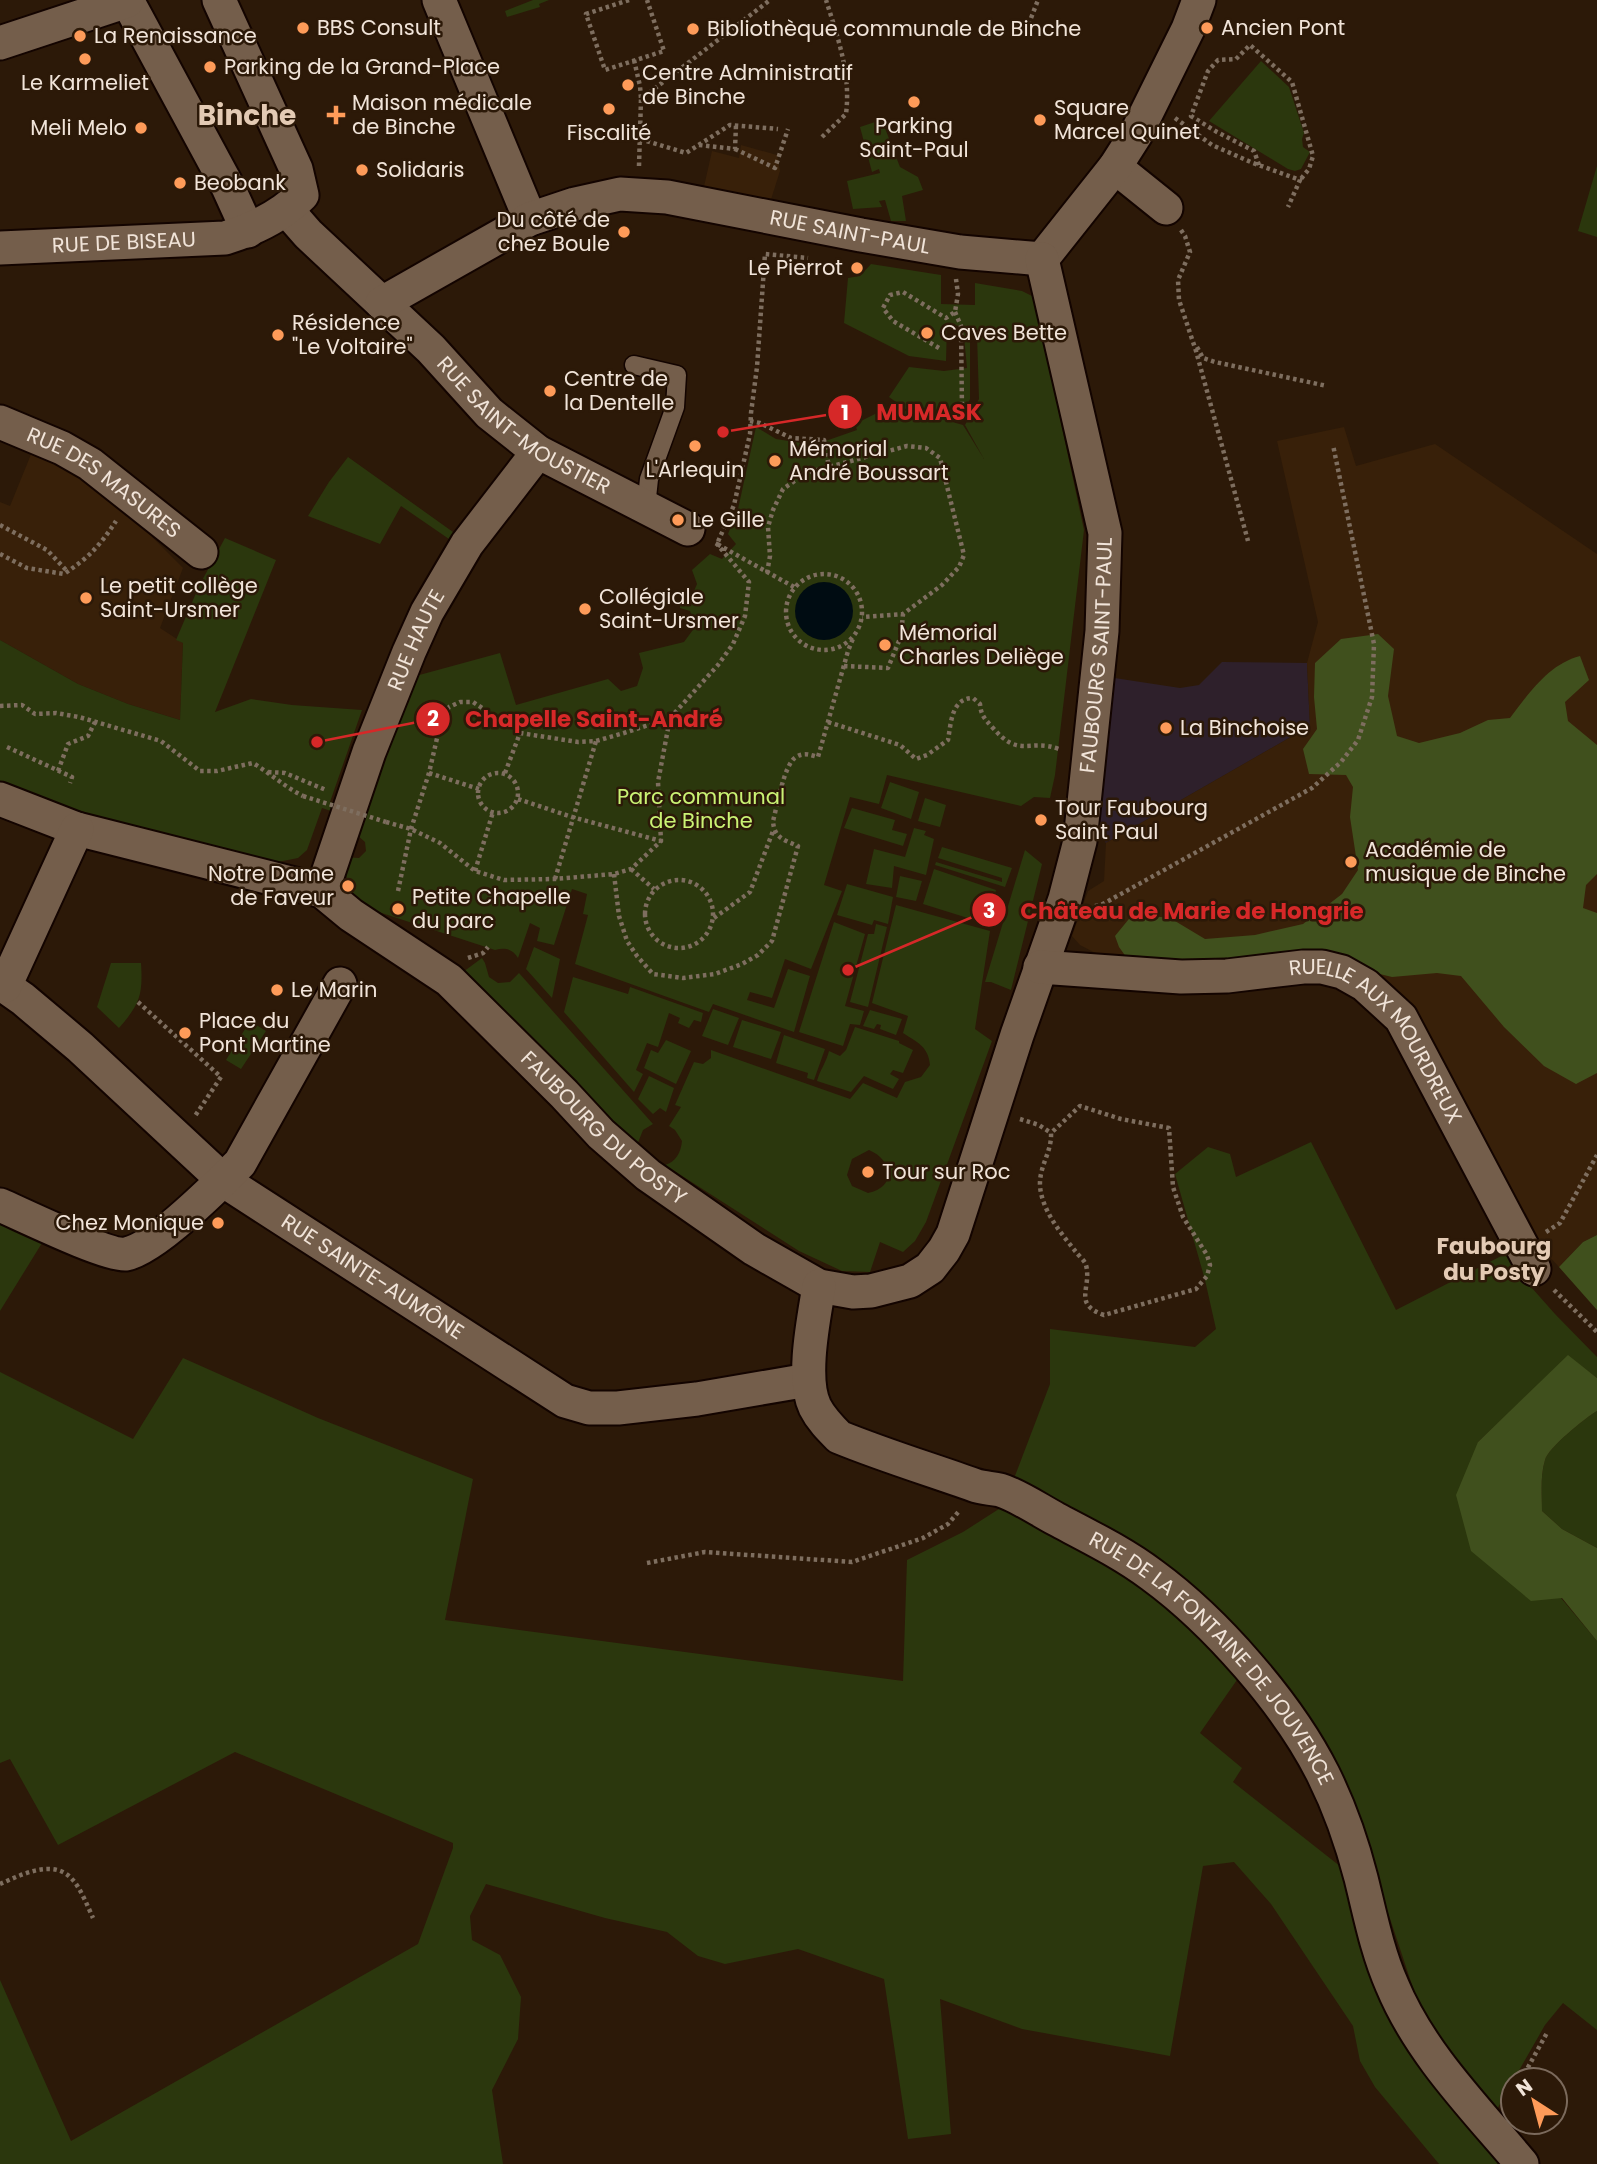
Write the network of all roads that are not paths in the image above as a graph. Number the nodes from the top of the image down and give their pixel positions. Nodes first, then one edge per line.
1 (219, 0) edge
2 (439, 0) edge
3 (1199, 0) edge
4 (127, 1) edge
5 (0, 43) edge
6 (1115, 167) junction
7 (1166, 208) road end
8 (287, 210) junction
9 (530, 219) junction
10 (248, 231) junction
11 (0, 248) edge
12 (1042, 259) junction
13 (382, 303) junction
14 (634, 365) dead end
15 (0, 422) edge
16 (538, 452) junction
17 (646, 507) junction
18 (688, 528) road end
19 (201, 552) dead end
20 (0, 799) edge
21 (77, 829) junction
22 (323, 891) junction
23 (1040, 967) junction
24 (2, 984) edge
25 (340, 984) dead end
26 (223, 1181) junction
27 (0, 1205) edge
28 (1527, 1255) road end
29 (819, 1286) junction
30 (807, 1380) junction
31 (1521, 2164) edge

1 - 8 street
2 - 9 street
3 - 6 street
4 - 5 street
4 - 10 street
6 - 7 street
6 - 12 street
8 - 10 street, RUE DE BISEAU
8 - 13 street, RUE SAINT-MOUSTIER
9 - 12 street, RUE SAINT-PAUL
9 - 13 street, RUE SAINT-PAUL
10 - 11 street, RUE DE BISEAU
12 - 23 street, FAUBOURG SAINT-PAUL
13 - 16 street, RUE SAINT-MOUSTIER
14 - 17 lane
15 - 19 street, RUE DES MASURES
16 - 17 street, RUE SAINT-MOUSTIER
16 - 22 street, RUE HAUTE
17 - 18 street, RUE SAINT-MOUSTIER
20 - 21 street, FAUBOURG DU POSTY
21 - 22 street, FAUBOURG DU POSTY
21 - 24 street
22 - 29 street, FAUBOURG DU POSTY
23 - 28 street, RUELLE AUX MOURDREUX
23 - 29 street, FAUBOURG DU POSTY
24 - 26 street, RUE SAINTE-AUMÔNE
25 - 26 street
26 - 27 street
26 - 30 street, RUE SAINTE-AUMÔNE
29 - 30 street, RUE DE LA FONTAINE DE JOUVENCE
30 - 31 street, RUE DE LA FONTAINE DE JOUVENCE

